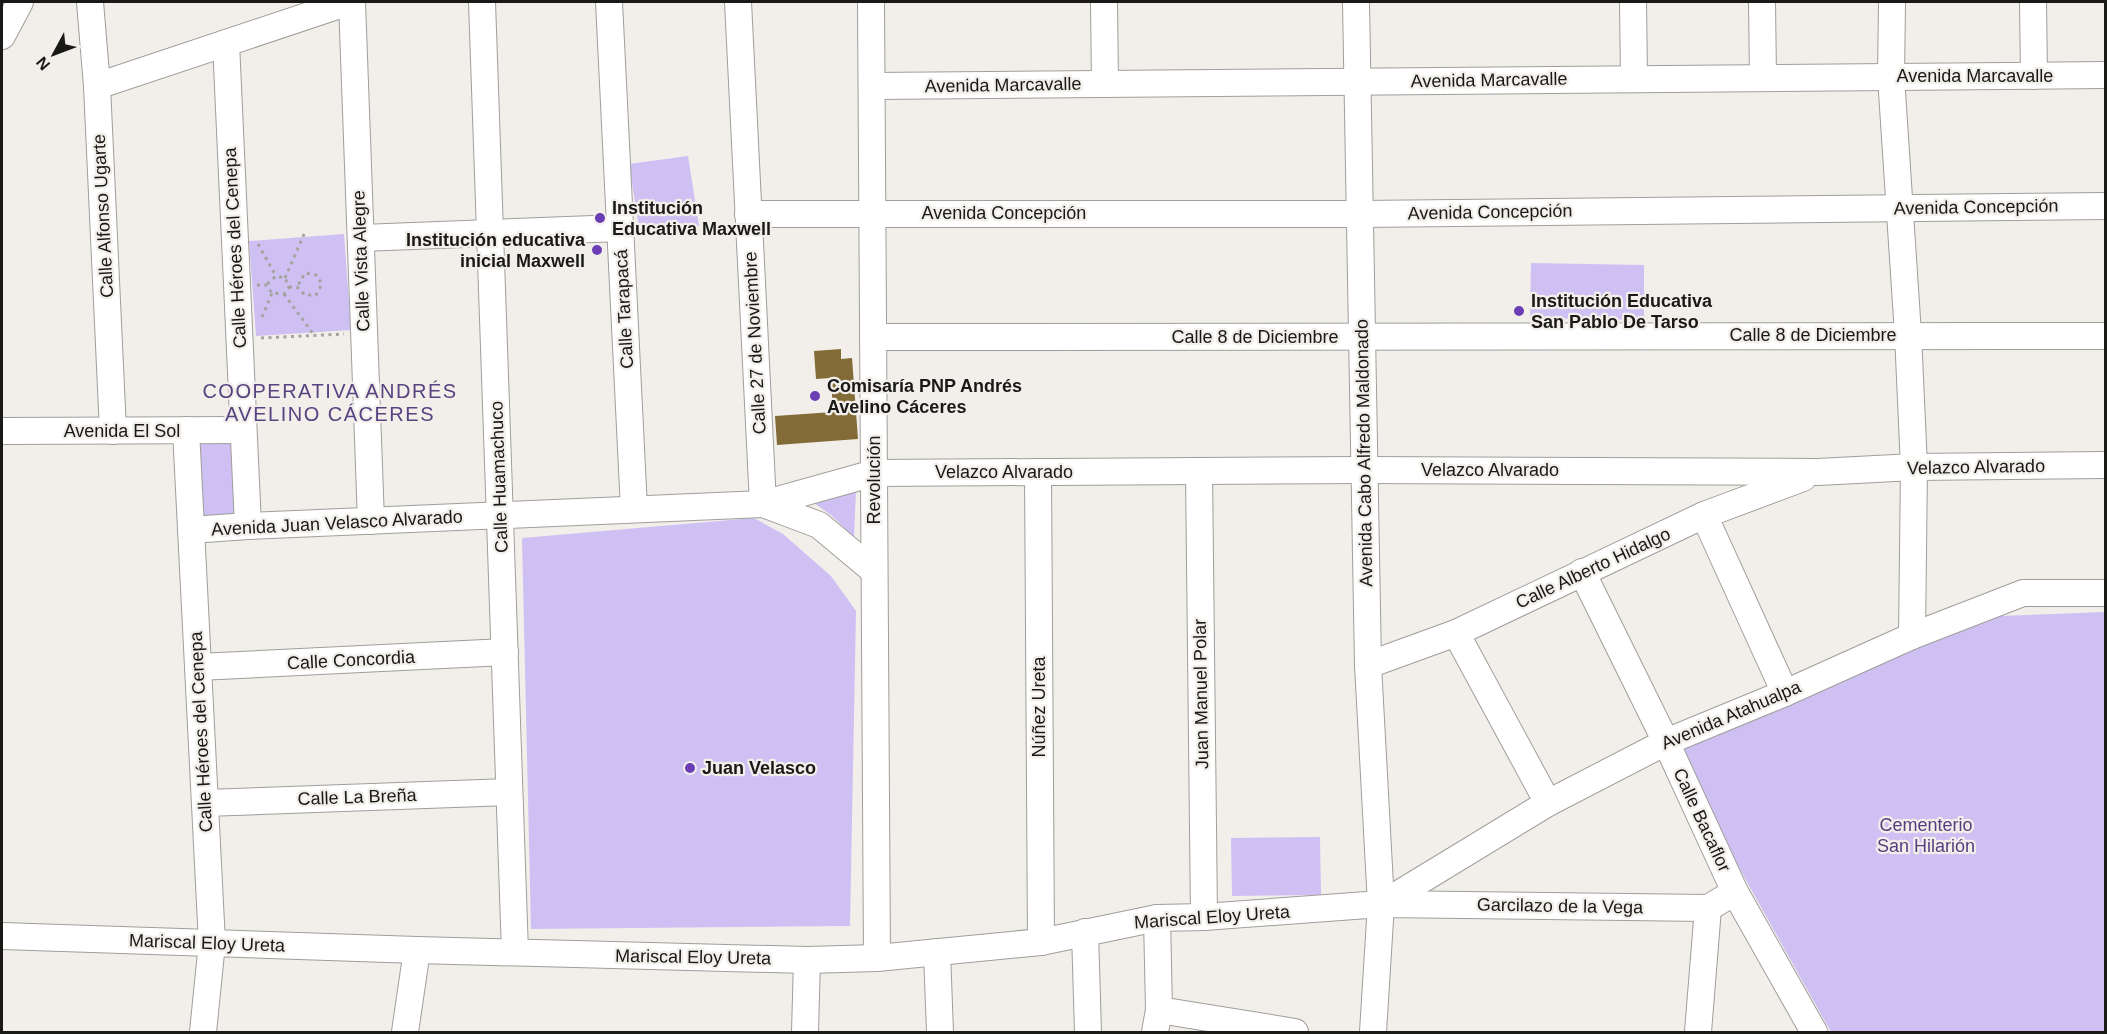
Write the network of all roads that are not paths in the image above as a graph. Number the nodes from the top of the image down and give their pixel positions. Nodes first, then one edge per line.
1 (20, 2) edge
2 (90, 2) edge
3 (350, 2) edge
4 (482, 2) edge
5 (609, 2) edge
6 (738, 2) edge
7 (871, 2) edge
8 (1104, 2) edge
9 (1356, 2) edge
10 (1633, 2) edge
11 (1762, 2) edge
12 (1892, 2) edge
13 (2033, 2) edge
14 (2, 36) edge
15 (226, 43) junction
16 (2106, 75) edge
17 (2034, 76) junction
18 (1891, 77) junction
19 (1762, 78) junction
20 (1634, 79) junction
21 (1358, 81) junction
22 (1105, 84) junction
23 (97, 86) junction
24 (872, 86) junction
25 (2106, 206) edge
26 (1900, 208) junction
27 (874, 213) junction
28 (748, 214) junction
29 (1360, 214) junction
30 (620, 228) junction
31 (490, 233) junction
32 (361, 238) junction
33 (1908, 334) junction
34 (2106, 336) edge
35 (873, 337) junction
36 (1362, 337) junction
37 (186, 430) junction
38 (243, 430) junction
39 (2, 431) edge
40 (113, 431) junction
41 (2106, 465) edge
42 (1914, 467) junction
43 (1364, 470) junction
44 (1199, 471) junction
45 (1038, 472) junction
46 (1818, 472) junction
47 (874, 473) junction
48 (763, 504) junction
49 (633, 509) junction
50 (500, 515) junction
51 (1704, 515) junction
52 (371, 521) junction
53 (248, 526) junction
54 (191, 531) junction
55 (874, 571) junction
56 (1582, 572) junction
57 (2106, 593) edge
58 (1456, 633) junction
59 (1912, 636) junction
60 (505, 652) junction
61 (1368, 665) junction
62 (198, 667) junction
63 (1785, 693) junction
64 (1666, 742) junction
65 (510, 792) junction
66 (205, 803) junction
67 (1548, 803) junction
68 (1735, 892) junction
69 (1382, 904) junction
70 (1708, 908) junction
71 (1204, 917) junction
72 (1157, 918) junction
73 (1085, 932) junction
74 (2, 936) edge
75 (1041, 942) junction
76 (212, 943) junction
77 (417, 950) junction
78 (515, 952) junction
79 (937, 952) junction
80 (877, 958) junction
81 (807, 960) junction
82 (1157, 1021) edge
83 (203, 1032) edge
84 (405, 1032) edge
85 (805, 1032) edge
86 (940, 1032) edge
87 (1088, 1032) edge
88 (1295, 1032) edge
89 (1372, 1032) edge
90 (1698, 1032) edge
91 (1814, 1032) edge

1 - 14 street
2 - 23 street, Calle Alfonso Ugarte
3 - 15 street
3 - 32 street, Calle Vista Alegre
4 - 31 street, Calle Huamachuco
5 - 30 street, Calle Tarapacá
6 - 28 street, Calle 27 de Noviembre
7 - 24 street, Revolución
8 - 22 street
9 - 21 street, Avenida Cabo Alfredo Maldonado
10 - 20 street
11 - 19 street
12 - 18 street
13 - 17 street
15 - 23 street
15 - 38 street, Calle Héroes del Cenepa
16 - 17 street, Avenida Marcavalle
17 - 18 street, Avenida Marcavalle
18 - 19 street, Avenida Marcavalle
18 - 26 street
19 - 20 street, Avenida Marcavalle
20 - 21 street, Avenida Marcavalle
21 - 22 street, Avenida Marcavalle
21 - 29 street, Avenida Cabo Alfredo Maldonado
22 - 24 street, Avenida Marcavalle
23 - 40 street, Calle Alfonso Ugarte
24 - 27 street, Revolución
25 - 26 street, Avenida Concepción
26 - 29 street, Avenida Concepción
26 - 33 street
27 - 28 street, Avenida Concepción
27 - 29 street, Avenida Concepción
27 - 35 street, Revolución
28 - 48 street, Calle 27 de Noviembre
29 - 36 street, Avenida Cabo Alfredo Maldonado
30 - 31 street
30 - 49 street, Calle Tarapacá
31 - 32 street
31 - 50 street, Calle Huamachuco
32 - 52 street, Calle Vista Alegre
33 - 34 street, Calle 8 de Diciembre
33 - 36 street, Calle 8 de Diciembre
33 - 42 street
35 - 36 street, Calle 8 de Diciembre
35 - 47 street, Revolución
36 - 43 street, Avenida Cabo Alfredo Maldonado
37 - 38 street, Avenida El Sol
37 - 40 street, Avenida El Sol
37 - 54 street, Calle Héroes del Cenepa
38 - 53 street, Calle Héroes del Cenepa
39 - 40 street, Avenida El Sol
41 - 42 street, Velazco Alvarado
42 - 46 street, Velazco Alvarado
42 - 59 street
43 - 44 street, Velazco Alvarado
43 - 46 street, Velazco Alvarado
43 - 61 street, Avenida Cabo Alfredo Maldonado
44 - 45 street, Velazco Alvarado
44 - 71 street, Juan Manuel Polar
45 - 47 street, Velazco Alvarado
45 - 75 street, Núñez Ureta
46 - 51 street, Calle Alberto Hidalgo
47 - 48 street, Avenida Juan Velasco Alvarado
47 - 55 street, Revolución
48 - 49 street, Avenida Juan Velasco Alvarado
48 - 55 street
49 - 50 street, Avenida Juan Velasco Alvarado
50 - 52 street, Avenida Juan Velasco Alvarado
50 - 60 street, Calle Huamachuco
51 - 56 street, Calle Alberto Hidalgo
51 - 63 street
52 - 53 street, Avenida Juan Velasco Alvarado
53 - 54 street, Avenida Juan Velasco Alvarado
54 - 62 street, Calle Héroes del Cenepa
55 - 80 street, Revolución
56 - 58 street, Calle Alberto Hidalgo
56 - 64 street, Calle Bacaflor
57 - 59 street, Avenida Atahualpa
58 - 61 street, Calle Alberto Hidalgo
58 - 67 street
59 - 63 street, Avenida Atahualpa
60 - 62 street, Calle Concordia
60 - 65 street, Calle Huamachuco
61 - 69 street, Avenida Cabo Alfredo Maldonado
62 - 66 street, Calle Héroes del Cenepa
63 - 64 street, Avenida Atahualpa
64 - 67 street, Avenida Atahualpa
64 - 68 street, Calle Bacaflor
65 - 66 street, Calle La Breña
65 - 78 street, Calle Huamachuco
66 - 76 street, Calle Héroes del Cenepa
67 - 69 street, Avenida Atahualpa
68 - 70 street
68 - 91 street, Calle Bacaflor
69 - 70 street, Garcilazo de la Vega
69 - 71 street, Mariscal Eloy Ureta
69 - 89 street, Avenida Cabo Alfredo Maldonado
70 - 90 street
71 - 72 street, Mariscal Eloy Ureta
72 - 73 street, Mariscal Eloy Ureta
72 - 82 street
73 - 75 street, Mariscal Eloy Ureta
73 - 87 street
74 - 76 street, Mariscal Eloy Ureta
75 - 79 street, Mariscal Eloy Ureta
76 - 77 street, Mariscal Eloy Ureta
76 - 83 street, Calle Héroes del Cenepa
77 - 78 street, Mariscal Eloy Ureta
77 - 84 street
78 - 81 street, Mariscal Eloy Ureta
79 - 80 street, Mariscal Eloy Ureta
79 - 86 street
80 - 81 street, Mariscal Eloy Ureta
81 - 85 street
82 - 88 street

